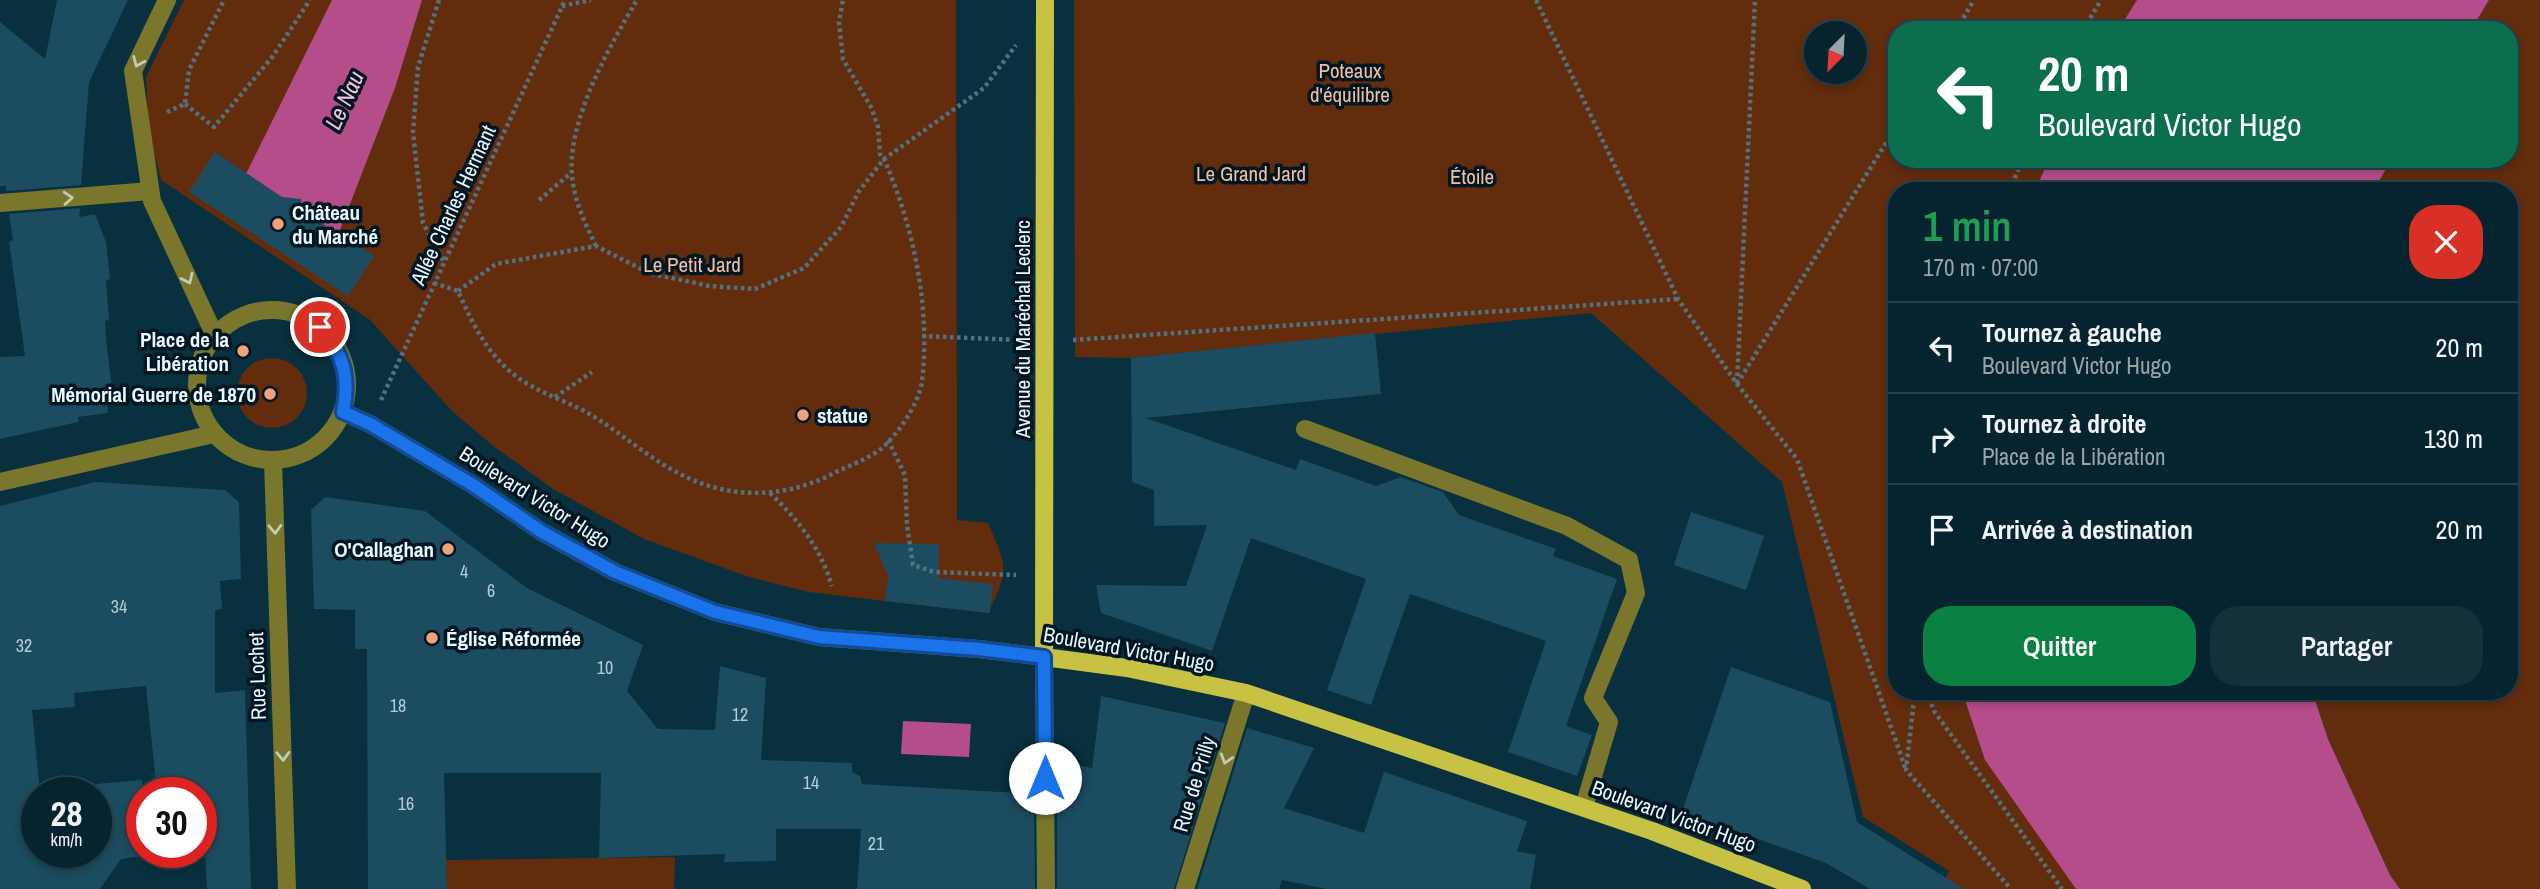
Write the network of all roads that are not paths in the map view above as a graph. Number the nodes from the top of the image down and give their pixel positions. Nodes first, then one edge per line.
1 (167, 0) edge
2 (1045, 0) edge
3 (150, 191) junction
4 (0, 203) edge
5 (215, 336) junction
6 (343, 412) junction
7 (1305, 429) dead end
8 (214, 434) junction
9 (272, 461) junction
10 (0, 482) edge
11 (1044, 657) junction
12 (1246, 693) junction
13 (1584, 807) junction
14 (287, 889) edge
15 (1046, 889) edge
16 (1185, 889) edge
17 (1802, 889) edge

1 -> 3 street
2 - 11 main road, Avenue du Maréchal Leclerc
4 -> 3 street
3 -> 5 street
5 - 6 street
5 - 8 street
6 - 9 street
6 - 11 street, Boulevard Victor Hugo
7 - 13 street
8 - 9 street
8 - 10 street
9 -> 14 street, Rue Lochet
11 - 12 main road, Boulevard Victor Hugo
11 - 15 street
12 - 13 main road, Boulevard Victor Hugo
12 -> 16 street, Rue de Prilly
13 - 17 main road, Boulevard Victor Hugo

